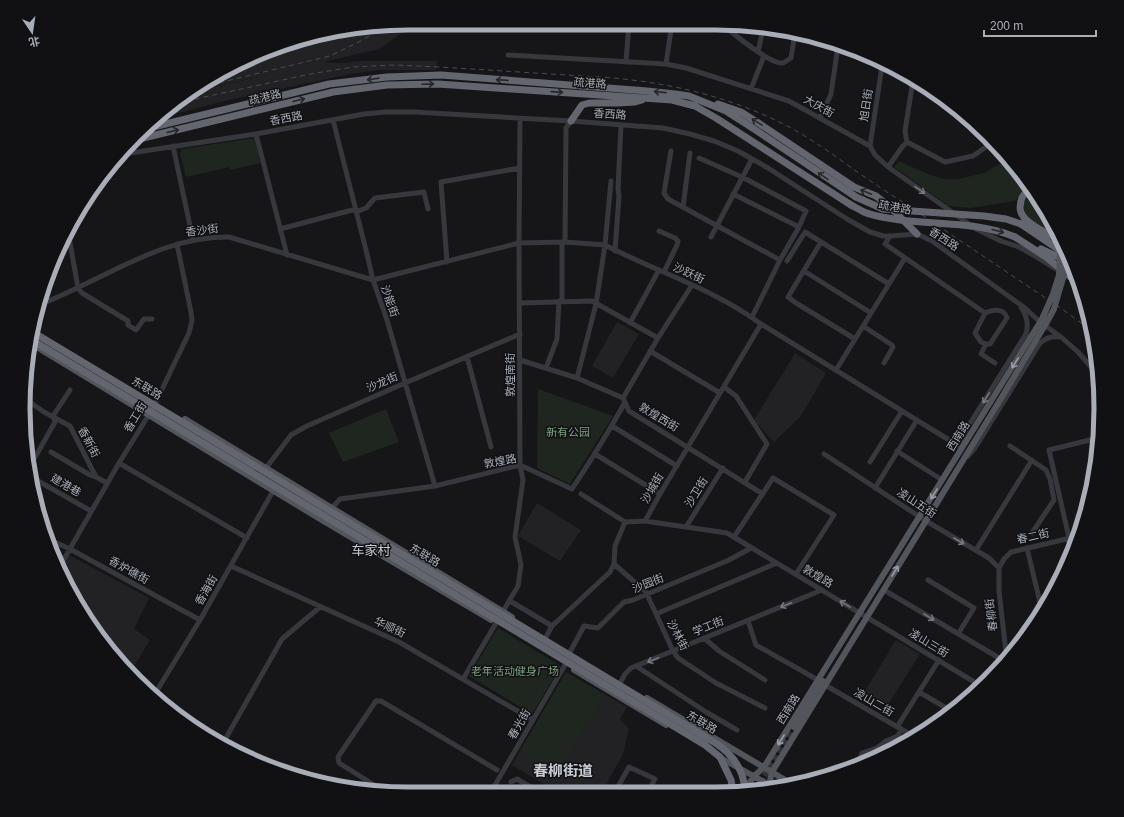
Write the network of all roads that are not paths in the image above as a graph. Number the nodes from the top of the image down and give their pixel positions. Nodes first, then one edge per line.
1 (628, 30) edge
2 (671, 30) edge
3 (730, 31) edge
4 (762, 33) edge
5 (794, 38) edge
6 (837, 50) edge
7 (758, 52) junction
8 (508, 55) dead end
9 (764, 56) junction
10 (626, 62) junction
11 (666, 64) junction
12 (882, 68) edge
13 (912, 85) edge
14 (751, 89) junction
15 (689, 96) junction
16 (648, 98) junction
17 (820, 118) junction
18 (520, 119) junction
19 (333, 120) junction
20 (570, 121) junction
21 (621, 125) junction
22 (157, 126) edge
23 (256, 134) junction
24 (144, 138) edge
25 (907, 142) junction
26 (173, 146) junction
27 (870, 146) junction
28 (987, 146) edge
29 (671, 151) dead end
30 (130, 153) edge
31 (690, 153) dead end
32 (699, 158) dead end
33 (752, 159) junction
34 (888, 167) junction
35 (520, 168) junction
36 (742, 177) junction
37 (611, 181) dead end
38 (1026, 193) edge
39 (733, 194) junction
40 (683, 207) junction
41 (428, 209) dead end
42 (356, 210) junction
43 (1021, 224) junction
44 (717, 226) junction
45 (799, 227) junction
46 (280, 230) junction
47 (659, 231) dead end
48 (918, 234) junction
49 (890, 236) junction
50 (1052, 236) edge
51 (711, 237) dead end
52 (1015, 237) junction
53 (70, 240) edge
54 (193, 240) junction
55 (563, 242) junction
56 (821, 242) junction
57 (519, 243) junction
58 (177, 244) junction
59 (605, 245) junction
60 (1057, 246) edge
61 (1059, 250) edge
62 (615, 251) junction
63 (1060, 253) edge
64 (287, 255) junction
65 (1046, 257) junction
66 (904, 258) junction
67 (1063, 259) edge
68 (780, 260) junction
69 (447, 262) junction
70 (788, 262) dead end
71 (1064, 263) edge
72 (1066, 267) edge
73 (659, 270) junction
74 (804, 271) junction
75 (664, 272) junction
76 (1070, 276) edge
77 (1071, 278) edge
78 (373, 280) junction
79 (889, 284) junction
80 (692, 285) junction
81 (78, 288) junction
82 (560, 301) junction
83 (46, 302) edge
84 (520, 302) junction
85 (596, 304) junction
86 (1019, 304) junction
87 (871, 313) junction
88 (985, 314) junction
89 (752, 317) junction
90 (152, 319) dead end
91 (1040, 322) junction
92 (630, 323) junction
93 (762, 324) junction
94 (863, 326) junction
95 (38, 332) edge
96 (38, 332) edge
97 (520, 334) junction
98 (1026, 334) junction
99 (1061, 337) junction
100 (658, 338) junction
101 (855, 339) junction
102 (36, 342) edge
103 (1040, 343) junction
104 (986, 344) junction
105 (35, 346) edge
106 (650, 351) junction
107 (467, 356) junction
108 (520, 360) junction
109 (884, 363) dead end
110 (995, 363) dead end
111 (546, 368) junction
112 (1092, 368) edge
113 (836, 370) junction
114 (577, 378) junction
115 (405, 383) junction
116 (724, 387) junction
117 (70, 390) dead end
118 (720, 393) junction
119 (624, 400) junction
120 (156, 402) junction
121 (30, 403) edge
122 (994, 403) junction
123 (902, 411) junction
124 (148, 415) junction
125 (53, 416) junction
126 (917, 420) junction
127 (612, 426) junction
128 (1093, 439) edge
129 (1010, 446) dead end
130 (491, 447) dead end
131 (688, 447) junction
132 (962, 448) junction
133 (897, 451) junction
134 (51, 452) dead end
135 (596, 454) junction
136 (824, 454) dead end
137 (33, 458) edge
138 (1032, 460) junction
139 (870, 462) dead end
140 (119, 463) junction
141 (961, 463) junction
142 (520, 465) junction
143 (677, 466) junction
144 (266, 468) junction
145 (723, 468) junction
146 (96, 477) junction
147 (37, 479) edge
148 (942, 480) junction
149 (745, 482) junction
150 (107, 484) junction
151 (434, 486) junction
152 (875, 488) junction
153 (273, 491) junction
154 (581, 494) dead end
155 (660, 494) junction
156 (763, 494) junction
157 (332, 508) junction
158 (91, 511) junction
159 (919, 517) junction
160 (645, 521) junction
161 (926, 521) junction
162 (626, 522) junction
163 (686, 527) junction
164 (1032, 533) dead end
165 (734, 537) junction
166 (247, 538) junction
167 (1069, 538) junction
168 (1070, 541) edge
169 (55, 542) edge
170 (752, 548) junction
171 (1027, 548) junction
172 (70, 549) junction
173 (976, 550) junction
174 (63, 562) edge
175 (777, 563) junction
176 (614, 564) junction
177 (231, 566) junction
178 (999, 568) junction
179 (796, 574) junction
180 (928, 580) dead end
181 (822, 590) junction
182 (884, 590) junction
183 (647, 594) junction
184 (510, 601) junction
185 (1040, 603) edge
186 (320, 607) junction
187 (503, 611) junction
188 (860, 613) junction
189 (656, 614) junction
190 (867, 617) junction
191 (200, 620) junction
192 (748, 621) junction
193 (496, 623) junction
194 (552, 626) junction
195 (958, 634) junction
196 (846, 635) junction
197 (546, 637) junction
198 (704, 638) junction
199 (853, 640) junction
200 (673, 651) junction
201 (570, 652) junction
202 (1005, 652) edge
203 (839, 655) junction
204 (1000, 658) edge
205 (939, 660) junction
206 (565, 665) junction
207 (636, 666) junction
208 (463, 679) junction
209 (765, 680) dead end
210 (818, 680) junction
211 (621, 682) junction
212 (976, 683) edge
213 (825, 685) junction
214 (157, 691) edge
215 (919, 692) junction
216 (613, 694) junction
217 (765, 708) dead end
218 (947, 708) edge
219 (533, 720) junction
220 (794, 727) tunnel mouth
221 (899, 728) junction
222 (737, 730) dead end
223 (909, 734) edge
224 (225, 739) edge
225 (860, 758) edge
226 (764, 767) junction
227 (497, 770) dead end
228 (772, 772) junction
229 (753, 777) junction
230 (786, 780) edge
231 (511, 782) dead end
232 (769, 783) edge
233 (766, 784) edge
234 (375, 785) edge
235 (748, 785) edge
236 (732, 786) edge
237 (745, 786) edge
238 (494, 787) edge
239 (531, 787) edge
240 (618, 787) edge
241 (650, 787) edge

1 - 10 street
2 - 11 street
3 - 7 street
4 - 7 street
5 - 9 street
6 - 17 street
7 - 9 street
8 - 10 street, 大庆街
9 - 14 street
10 - 11 street, 大庆街
11 - 14 street, 大庆街
12 - 27 street, 旭日街
13 - 25 street
14 - 17 street, 大庆街
15 -> 22 highway
43 -> 15 highway, bridge
48 -> 15 highway
16 - 20 highway
24 -> 16 highway, 疏港路
16 -> 52 highway, 疏港路, bridge
17 - 27 street, 大庆街
18 - 19 street, 香西路
18 - 20 street, 香西路
18 - 35 street, 敦煌南街
19 - 23 street, 香西路
19 - 42 street, 沙能街
20 - 21 street, 香西路
20 - 55 street
21 - 33 street, 香西路
21 - 62 street
23 - 26 street, 香西路
23 - 46 street
25 - 28 street
25 - 34 street
26 - 30 street, 香西路
26 - 54 street
27 - 34 street, 大庆街
29 - 40 street
31 - 40 street
32 - 36 street
33 - 36 street
33 - 49 street, 香西路
34 -> 77 street, 大庆街
35 - 57 street, 敦煌南街
35 - 69 street
36 - 39 street
36 - 45 street
37 - 59 street
38 - 50 highway
39 - 44 street
39 - 45 street
40 - 44 street
41 - 42 street
42 - 46 street
42 - 78 street, 沙能街
43 - 60 highway
43 - 61 highway
44 - 51 street
44 - 68 street
45 - 68 street
46 - 64 street
47 - 75 street
48 - 49 street, 香西路
48 - 86 street, 香西路
49 - 66 street
52 - 65 highway
52 - 67 highway
53 - 81 street
54 - 58 street, 香沙街
54 - 64 street, 香沙街
55 - 57 street, 沙跃街
55 - 59 street, 沙跃街
55 - 82 street
56 - 70 street
56 - 74 street
56 - 79 street
57 - 69 street, 沙跃街
57 - 84 street, 敦煌南街
58 - 81 street, 香沙街
58 - 120 street, 香工街
59 - 62 street, 沙跃街
59 - 85 street
62 - 73 street, 沙跃街
63 -> 122 main road, 西南路, bridge
64 - 78 street, 香沙街
65 - 72 highway
65 - 76 highway
66 - 79 street
66 - 88 street
68 - 89 street
69 - 78 street, 沙跃街
71 - 122 main road, 西南路, bridge
73 - 75 street, 沙跃街
73 - 92 street
74 - 87 street
74 - 101 street
75 - 80 street, 沙跃街
78 - 115 street, 沙能街
79 - 87 street
80 - 89 street, 沙跃街
80 - 100 street, 敦煌路
81 - 83 street, 香沙街
81 - 90 street
82 - 84 street
82 - 85 street
82 - 111 street
84 - 97 street, 敦煌南街
85 - 92 street
85 - 114 street
86 - 91 street, 香西路
86 - 98 street
87 - 94 street
88 - 104 street
88 - 104 street
89 - 93 street, 沙跃街
91 - 98 street
91 - 99 street, 香西路
91 - 103 street
92 - 100 street
93 - 113 street, 沙跃街
93 - 116 street, 沙城街
94 - 101 street
94 - 109 street
95 - 120 main road
96 - 237 highway, 东联路, bridge
97 - 107 street, 沙龙街
97 - 108 street, 敦煌南街
98 -> 132 street
99 - 103 street
99 - 112 street, 香西路
100 - 106 street, 敦煌路
101 - 113 street
102 - 236 highway, 东联路, bridge
103 - 141 street
104 - 110 street
105 - 124 main road
106 - 118 street
106 - 119 street, 敦煌路
107 - 115 street, 沙龙街
107 - 130 street
108 - 111 street, 敦煌西街
108 - 142 street, 敦煌南街
111 - 114 street, 敦煌西街
113 - 123 street, 沙跃街
114 - 119 street, 敦煌西街
115 - 144 street, 沙龙街
115 - 151 street, 沙能街
116 - 118 street, 沙城街
116 - 149 street
117 - 125 street
118 - 131 street, 沙城街
119 - 127 street, 敦煌路
119 - 131 street, 敦煌西街
120 - 124 street, 香工街
120 - 144 main road
121 - 125 street, 香新街
122 - 132 main road, 西南路
122 - 141 main road, 西南路
123 - 126 street, 沙跃街
123 - 139 street
124 - 140 street, 香工街
124 - 153 main road
125 - 137 street
125 - 146 street, 香新街
126 - 132 street, 沙跃街
126 - 133 street
127 - 135 street, 敦煌路
127 - 143 street
128 - 167 street
129 - 138 street
131 - 143 street, 沙城街
131 - 145 street, 敦煌西街
132 - 148 main road, 西南路
133 - 148 street
133 - 152 street
134 - 146 street
135 - 142 street, 敦煌路
135 - 155 street
136 - 152 street, 凌山五街
138 - 164 street
138 - 173 street
140 - 150 street, 香工街
140 - 166 street
141 - 161 main road, 西南路
142 - 151 street, 敦煌路
142 - 184 street, 敦煌南街
143 - 155 street, 沙城街
144 - 157 main road
145 - 149 street, 敦煌西街
145 - 163 street, 沙卫街
146 - 150 street
147 - 158 street, 建港巷
148 -> 159 main road, 西南路
149 - 156 street, 敦煌西街
150 - 158 street, 香工街
151 - 157 street, 敦煌路
152 - 159 street, 凌山五街
153 - 166 street, 香海街
153 - 193 main road
154 - 162 street
155 - 160 street, 沙城街
156 - 165 street
156 - 179 street
157 - 187 main road
158 - 172 street, 香工街
159 - 161 street, 凌山五街
159 - 188 main road, 西南路
160 - 162 street, 沙城街
160 - 163 street, 敦煌路
161 -> 173 street, 凌山五街
182 -> 161 main road, 西南路
162 - 176 street
163 - 165 street, 敦煌路
165 - 170 street, 敦煌路
166 - 177 street, 香海街
167 - 168 street
167 - 171 street, 春二街
169 - 172 street, 香炉礁街
170 - 175 street, 敦煌路
170 - 183 street, 沙园街
171 - 178 street, 春二街
171 - 185 street
172 - 174 street, 香工街
172 - 191 street, 香炉礁街
173 - 178 street, 凌山五街
175 - 179 street, 敦煌路
175 - 189 street
176 - 183 street, 沙林街
176 - 194 street
177 - 186 street, 华顺街
177 - 191 street, 香海街
178 - 202 street, 春柳街
179 - 181 street, 敦煌路
180 - 195 street
188 -> 181 street, 敦煌路
181 -> 192 street, 学工街
182 - 190 main road, 西南路
182 -> 195 street
183 - 189 street, 沙林街
183 - 201 street, 沙园街
184 - 187 street, 敦煌南街
184 - 194 street
186 - 208 street, 华顺街
186 - 224 street
187 - 193 street, 敦煌南街
187 - 197 main road
188 - 190 street, 敦煌路
188 - 196 main road, 西南路
189 - 200 street, 沙林街
190 - 199 main road, 西南路
190 - 205 street, 凌山三街
191 - 214 street, 香海街
192 - 198 street, 学工街
192 - 210 street
193 - 206 main road
193 - 208 street, 敦煌南街
194 - 197 street
195 - 204 street
196 - 203 main road, 西南路
196 - 210 main road, 西南路
197 - 201 main road
198 - 200 street, 学工街
198 - 209 street
199 - 203 main road, 西南路
199 - 213 main road, 西南路
200 -> 207 street, 学工街
200 - 217 street, 沙林街
201 - 211 main road
203 - 220 main road, 西南路
205 - 212 street, 凌山三街
205 - 215 street
206 - 216 main road
206 - 219 street, 春光街
207 - 211 street, 学工街
207 - 222 street
208 - 219 street, 华顺街
210 -> 226 main road, 西南路
211 - 216 street, 学工街
211 - 226 main road
213 - 221 street, 凌山二街
213 - 228 main road, 西南路
215 - 218 street
215 - 221 street
216 - 229 main road
219 - 238 street, 春光街
221 - 223 street, 凌山二街
221 - 225 street
226 - 228 main road
226 - 229 main road, 西南路
227 - 234 street
228 - 230 main road
228 - 232 main road, 西南路
229 - 233 main road
229 - 235 main road, 西南路
231 - 239 street
240 - 241 street

